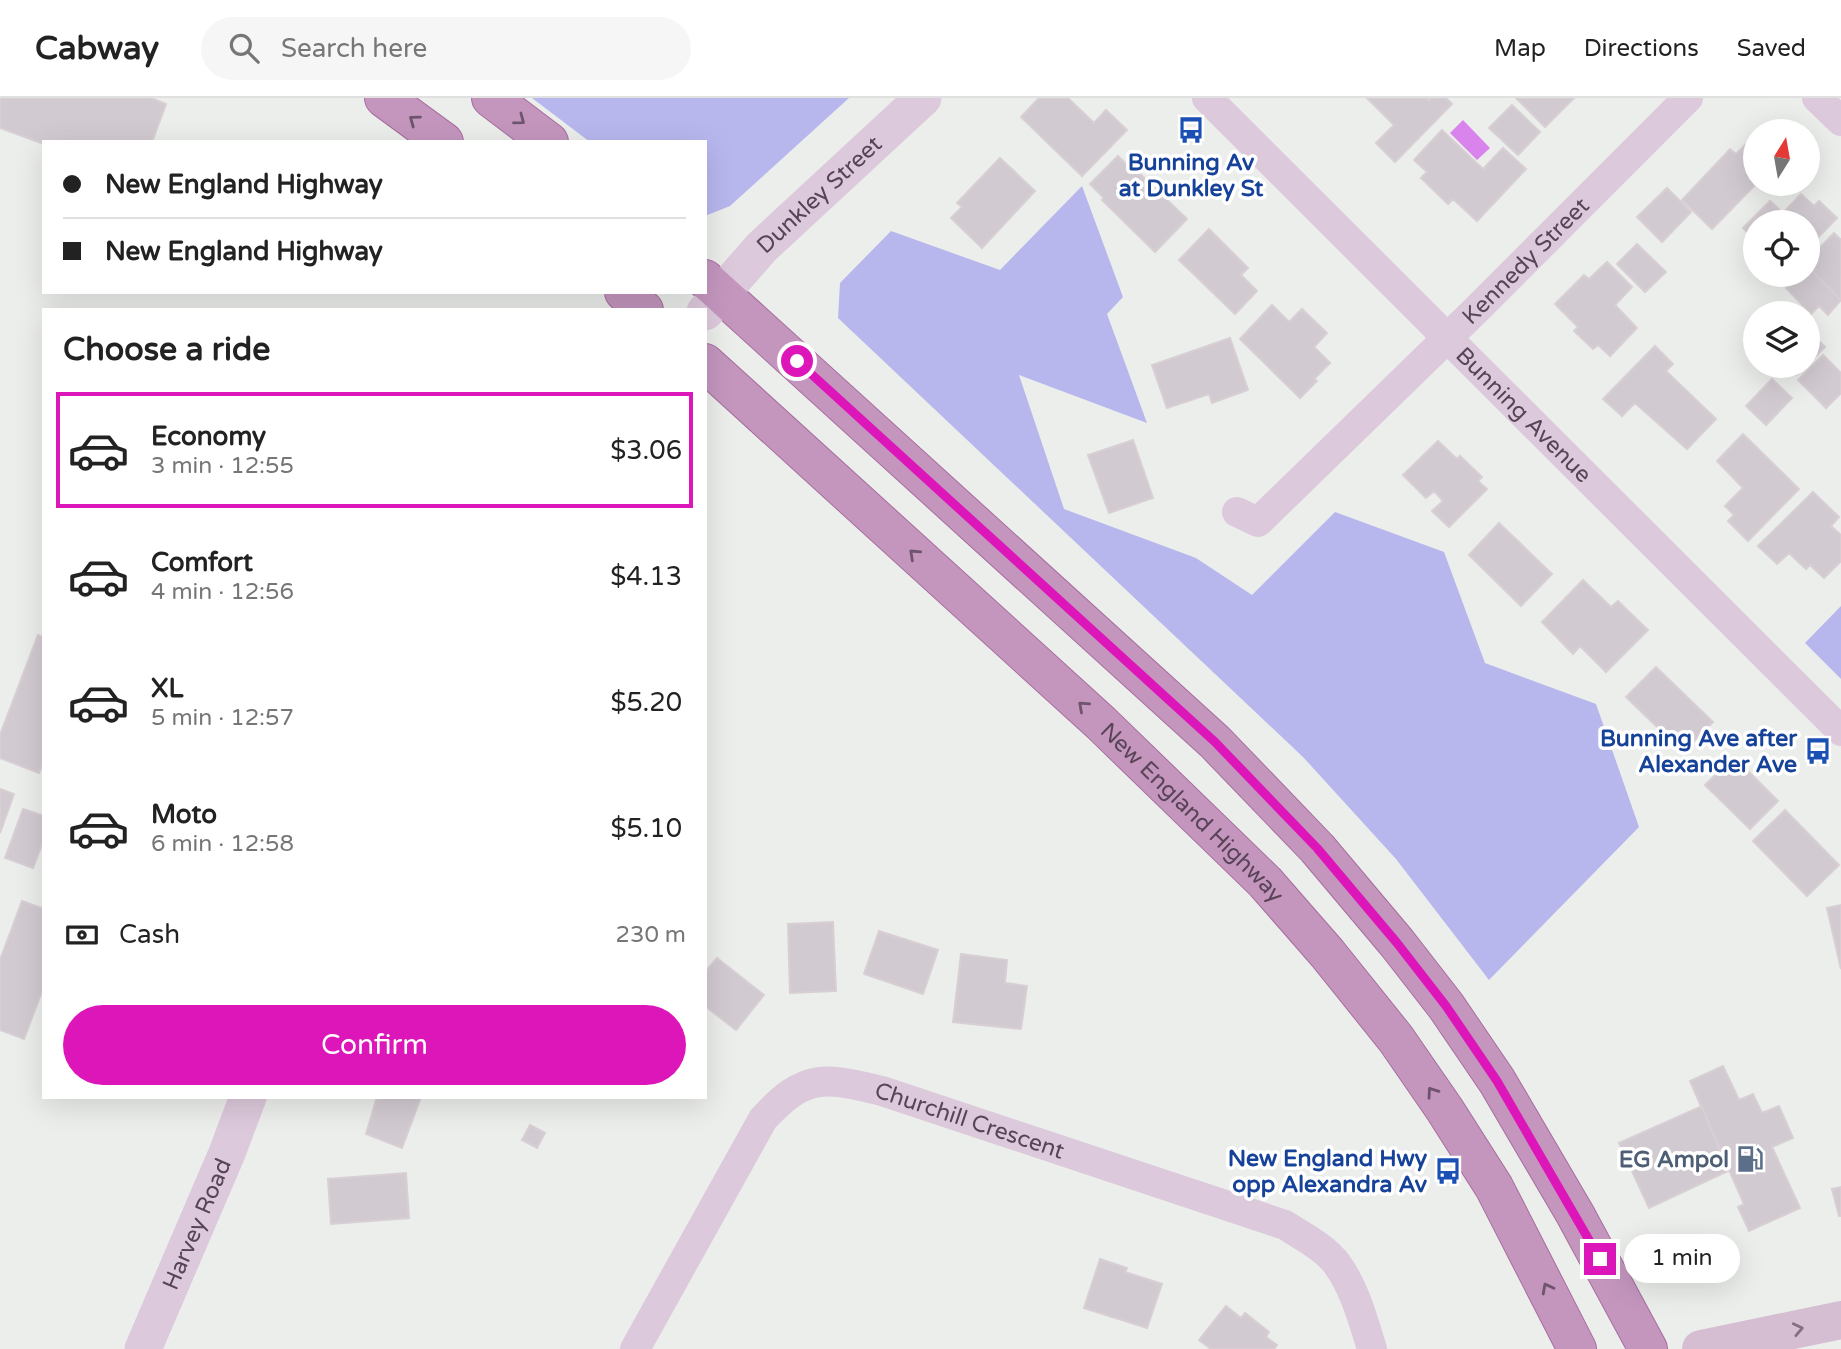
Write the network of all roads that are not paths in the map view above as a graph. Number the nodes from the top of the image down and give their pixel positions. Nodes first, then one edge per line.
1 (384, 98) edge
2 (491, 98) edge
3 (923, 98) edge
4 (1206, 98) edge
5 (1688, 98) edge
6 (1817, 98) edge
7 (1841, 121) edge
8 (441, 140) edge
9 (546, 140) edge
10 (626, 294) edge
11 (711, 295) edge
12 (642, 308) edge
13 (1446, 339) junction
14 (707, 365) edge
15 (1237, 512) dead end
16 (1841, 731) edge
17 (246, 1099) edge
18 (1841, 1320) edge
19 (143, 1349) edge
20 (635, 1349) edge
21 (1372, 1349) edge
22 (1577, 1349) edge
23 (1648, 1349) edge
24 (1701, 1349) edge

8 -> 1 highway
2 -> 9 highway
3 - 11 street, Dunkley Street
4 - 13 street, Bunning Avenue
5 - 13 street, Kennedy Street
6 - 7 street
10 - 12 highway
11 - 23 highway
13 - 15 street, Kennedy Street
13 - 16 street, Bunning Avenue
22 -> 14 highway, New England Highway
17 - 19 street, Harvey Road
24 -> 18 main road
20 - 21 street, Churchill Crescent

